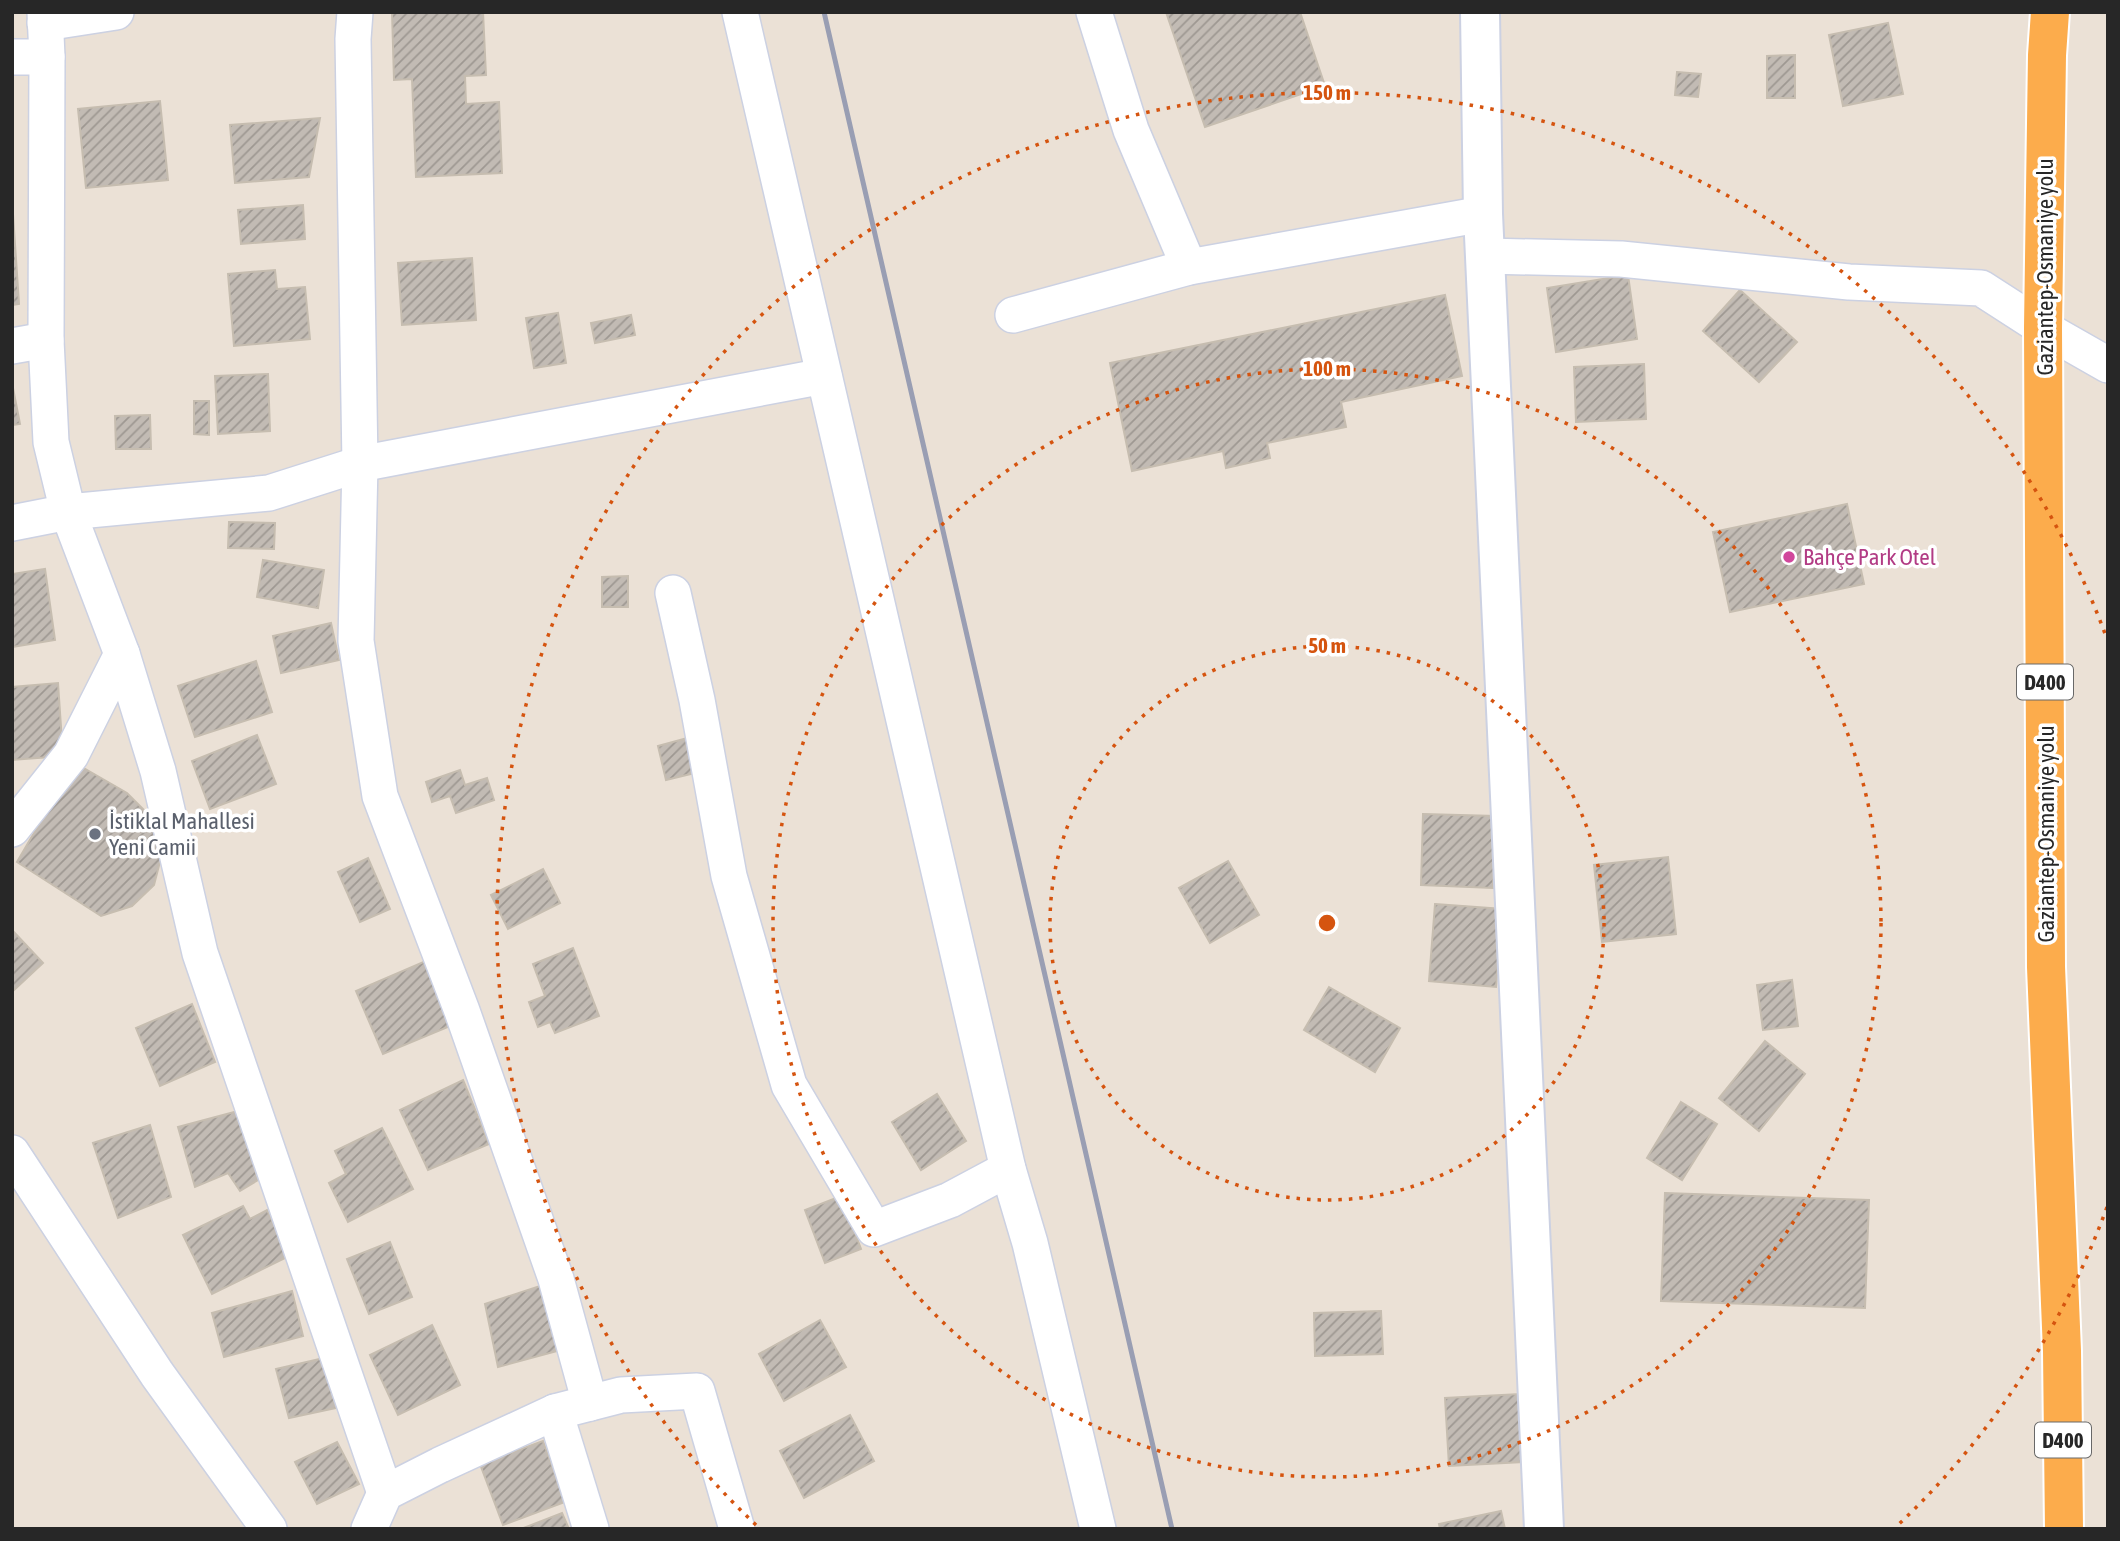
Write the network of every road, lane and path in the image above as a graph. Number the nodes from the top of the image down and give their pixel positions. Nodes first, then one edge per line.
1 (116, 12) edge
2 (355, 12) edge
3 (740, 12) edge
4 (1094, 12) edge
5 (1480, 12) edge
6 (2050, 12) edge
7 (45, 17) edge
8 (12, 57) edge
9 (47, 57) junction
10 (1483, 214) junction
11 (1486, 256) junction
12 (1189, 267) junction
13 (1013, 315) dead end
14 (2043, 328) junction
15 (46, 340) junction
16 (12, 346) edge
17 (2108, 365) edge
18 (824, 376) junction
19 (360, 464) junction
20 (68, 512) junction
21 (12, 523) edge
22 (673, 593) dead end
23 (121, 654) junction
24 (12, 829) edge
25 (12, 1153) edge
26 (1007, 1169) junction
27 (590, 1403) junction
28 (555, 1412) junction
29 (385, 1493) junction
30 (269, 1529) edge
31 (369, 1529) edge
32 (591, 1529) edge
33 (737, 1529) edge
34 (1098, 1529) edge
35 (1544, 1529) edge
36 (2064, 1529) edge

1 - 7 street
2 - 19 street
3 - 18 street
4 - 12 street
5 - 10 street
6 - 14 highway, Gaziantep-Osmaniye yolu / D400
7 - 9 street
8 - 9 street
9 - 15 street
10 - 11 street
10 - 12 street
11 - 14 street
11 - 35 street
12 - 13 street
14 - 17 street
14 - 36 highway, Gaziantep-Osmaniye yolu / D400
15 - 16 street
15 - 20 street
18 - 19 street
18 - 26 street
19 - 20 street
19 - 27 street
20 - 21 street
20 - 23 street
22 - 26 street
23 - 24 street
23 - 29 street
25 - 30 street
26 - 34 street
27 - 28 street
27 - 33 street
28 - 29 street
28 - 32 street
29 - 31 street

